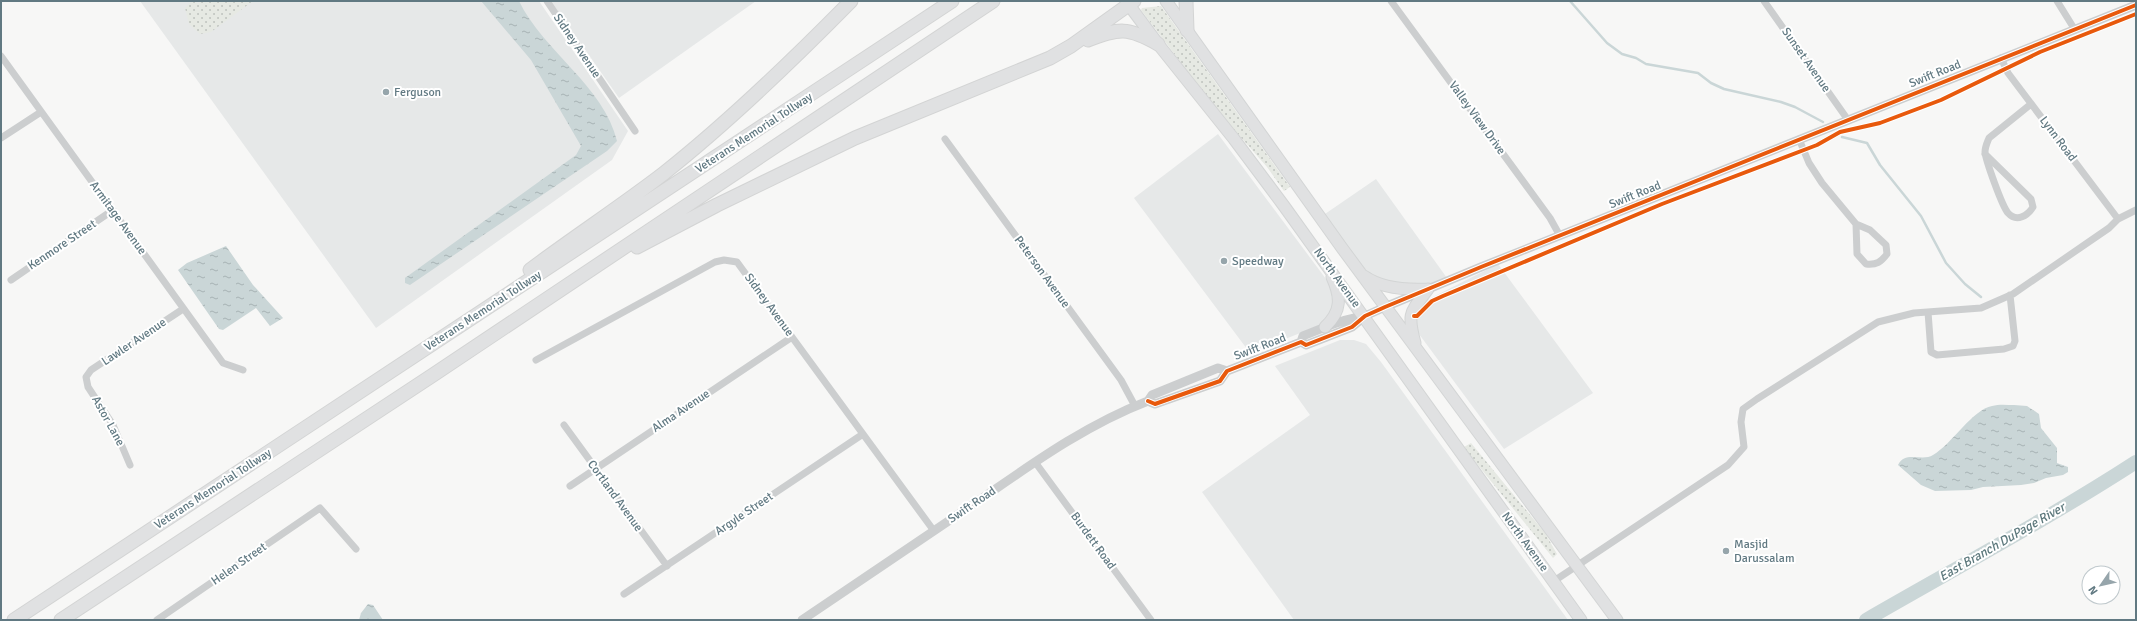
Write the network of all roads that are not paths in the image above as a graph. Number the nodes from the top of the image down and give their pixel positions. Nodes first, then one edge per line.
1 (546, 1) edge
2 (850, 1) edge
3 (952, 1) edge
4 (993, 1) edge
5 (1166, 1) edge
6 (1186, 1) edge
7 (1391, 1) edge
8 (1764, 1) edge
9 (2057, 1) edge
10 (1130, 2) edge
11 (2136, 5) edge
12 (1187, 30) junction
13 (2076, 30) junction
14 (1158, 44) junction
15 (1071, 46) junction
16 (1, 56) edge
17 (2000, 58) junction
18 (2031, 104) junction
19 (41, 112) junction
20 (1848, 120) junction
21 (635, 131) dead end
22 (1, 138) edge
23 (945, 139) dead end
24 (1799, 139) junction
25 (1985, 154) junction
26 (113, 210) junction
27 (2136, 210) edge
28 (2118, 219) junction
29 (1856, 224) junction
30 (1560, 236) junction
31 (1319, 253) junction
32 (1359, 272) junction
33 (11, 280) dead end
34 (573, 280) junction
35 (1428, 289) junction
36 (2010, 296) junction
37 (1385, 307) junction
38 (183, 309) junction
39 (1928, 312) junction
40 (1365, 316) junction
41 (1325, 327) junction
42 (792, 336) junction
43 (440, 339) junction
44 (1301, 342) junction
45 (1417, 349) junction
46 (536, 360) dead end
47 (243, 370) dead end
48 (86, 377) joint
49 (1135, 406) junction
50 (564, 425) dead end
51 (863, 434) junction
52 (1036, 462) junction
53 (130, 466) dead end
54 (596, 469) junction
55 (570, 486) dead end
56 (934, 531) junction
57 (356, 549) dead end
58 (1576, 565) junction
59 (667, 566) junction
60 (1554, 581) junction
61 (624, 594) dead end
62 (14, 620) edge
63 (61, 620) edge
64 (157, 620) edge
65 (802, 620) edge
66 (1152, 620) edge
67 (1582, 620) edge
68 (1617, 620) edge

1 - 21 street, Sidney Avenue
2 - 43 highway
3 - 43 highway, Veterans Memorial Tollway
4 - 34 highway, Veterans Memorial Tollway
5 - 12 main road, North Avenue
6 - 12 highway
7 - 30 street, Valley View Drive
8 - 20 street, Sunset Avenue
9 - 13 street
10 - 14 main road, North Avenue
10 - 15 highway
11 - 13 street, Swift Road
12 - 32 main road, North Avenue
13 - 17 street, Swift Road
14 - 15 highway
14 - 31 main road, North Avenue
15 - 34 highway
16 - 19 street, Armitage Avenue
17 - 18 street, Lynn Road
17 - 20 street, Swift Road
18 - 25 street
18 - 28 street, Lynn Road
19 - 22 street
19 - 26 street, Armitage Avenue
20 - 24 street, Swift Road
23 - 49 street, Peterson Avenue
24 - 29 street
24 - 30 street, Swift Road
25 - 25 street
26 - 33 street, Kenmore Street
26 - 38 street, Armitage Avenue
27 - 28 street
28 - 36 street
29 - 29 street
30 - 35 street, Swift Road
31 - 40 main road, North Avenue
31 - 41 main road
32 - 35 main road
32 - 37 main road, North Avenue
34 - 63 highway, Veterans Memorial Tollway
35 - 37 street, Swift Road
35 - 45 main road
36 - 39 street
36 - 39 street
37 - 40 street, Swift Road
37 - 45 main road, North Avenue
38 - 47 street, Armitage Avenue
38 - 48 street, Lawler Avenue
39 - 58 street
40 - 41 street, Swift Road
40 - 44 street, Swift Road
40 - 60 main road, North Avenue
41 - 44 street, Swift Road
42 - 46 street, Sidney Avenue
42 - 51 street, Sidney Avenue
42 - 54 street, Alma Avenue
43 - 62 highway, Veterans Memorial Tollway
44 - 49 street, Swift Road
45 - 58 main road, North Avenue
48 - 53 street, Astor Lane
49 - 52 street, Swift Road
50 - 54 street, Cortland Avenue
51 - 56 street, Sidney Avenue
51 - 59 street, Argyle Street
52 - 56 street, Swift Road
52 - 66 street, Burdett Road
54 - 55 street, Alma Avenue
54 - 59 street, Cortland Avenue
56 - 65 street, Swift Road
57 - 64 street, Helen Street
58 - 60 street
58 - 68 main road, North Avenue
59 - 61 street, Argyle Street
60 - 67 main road, North Avenue

